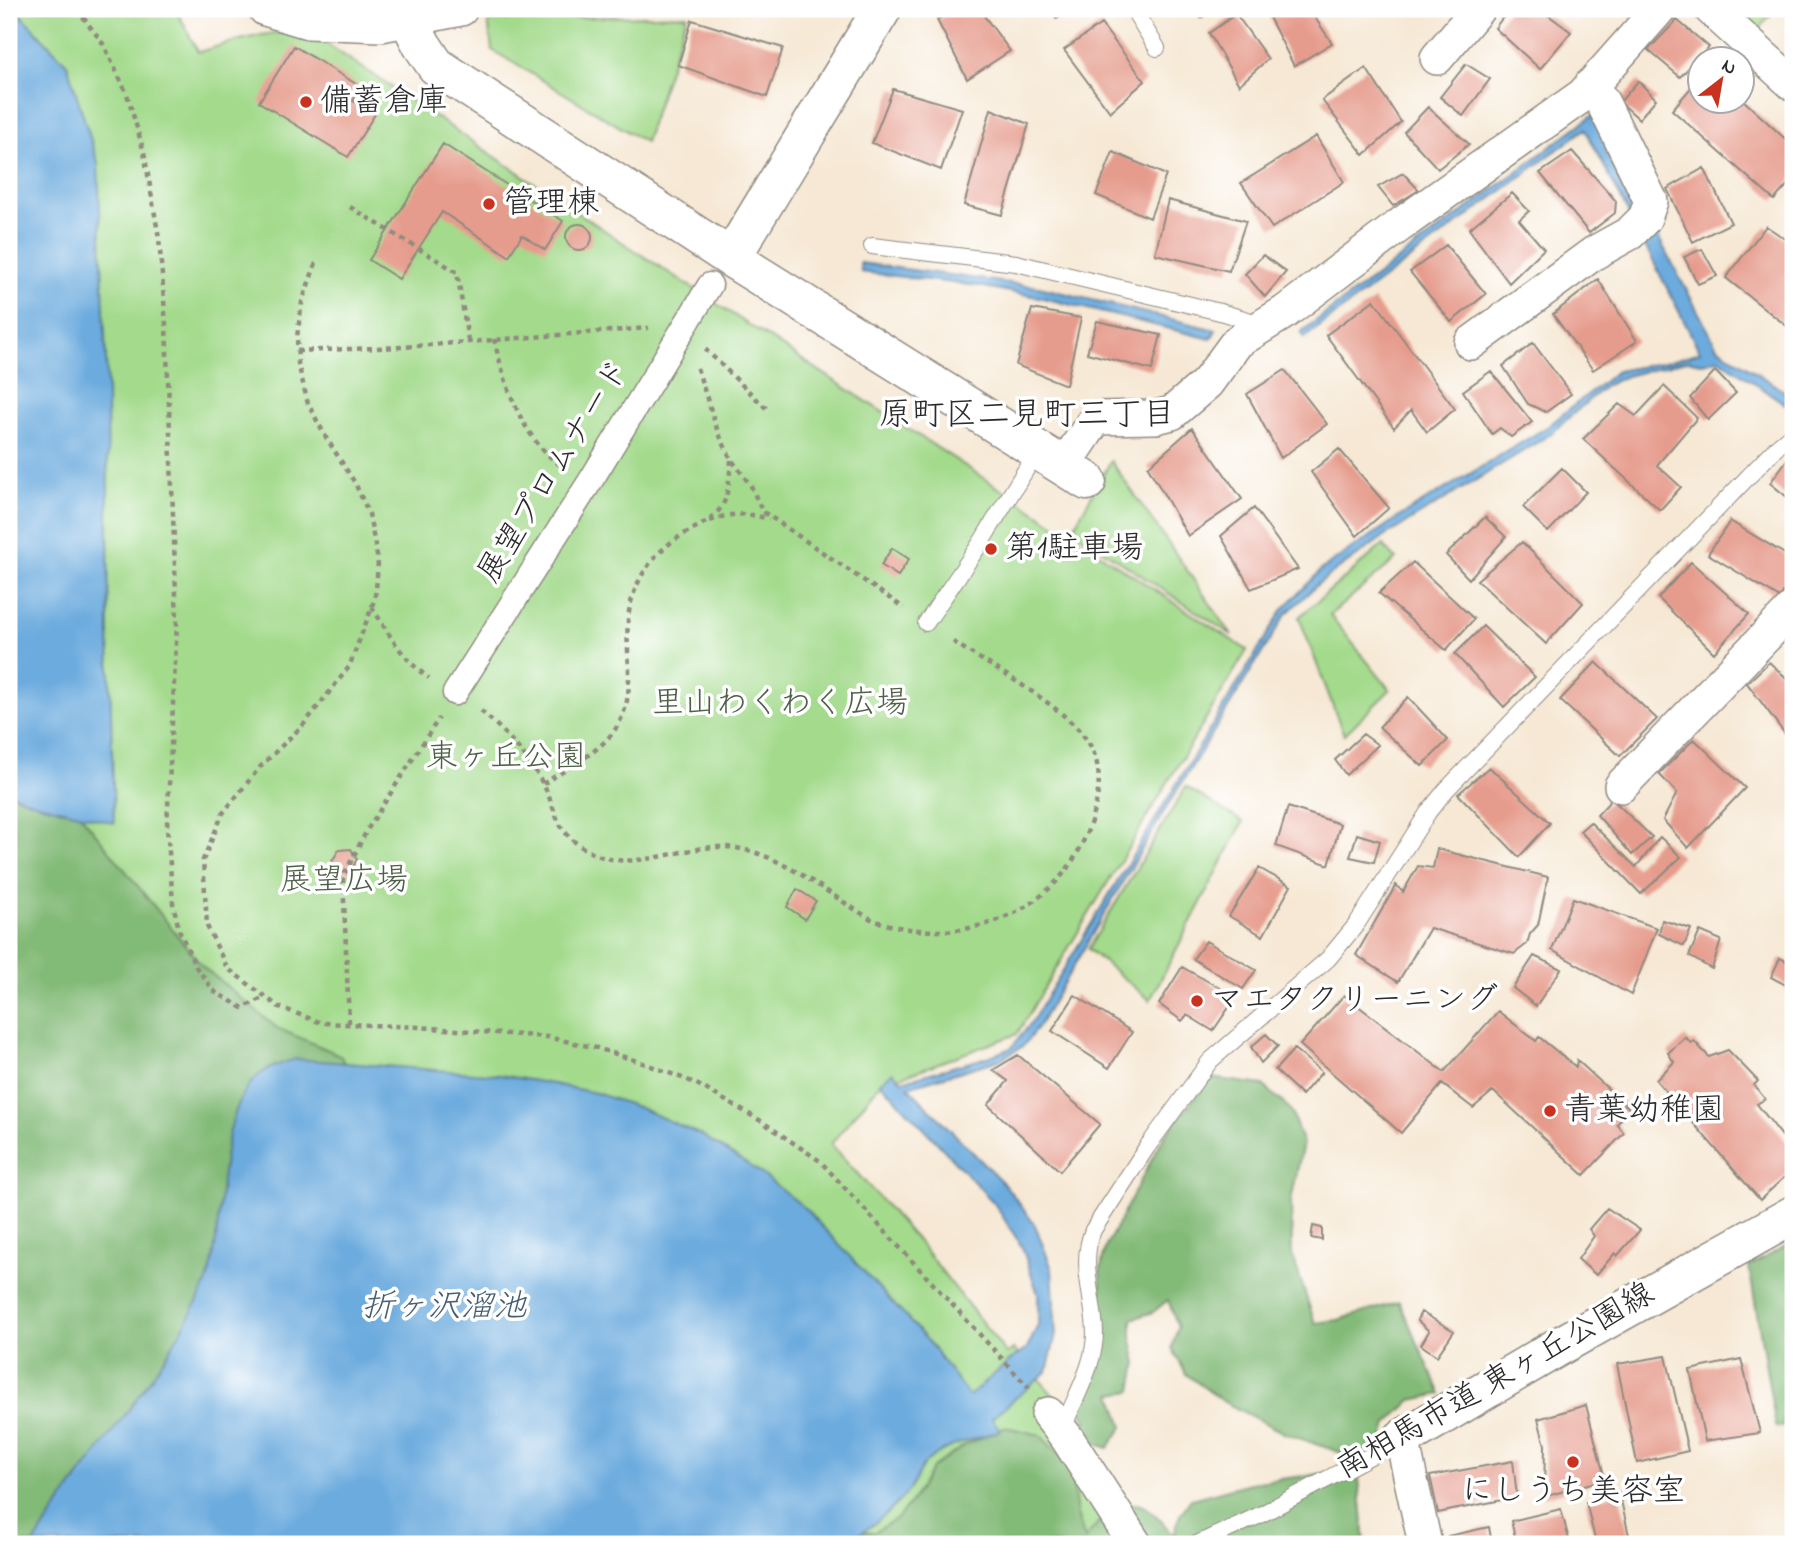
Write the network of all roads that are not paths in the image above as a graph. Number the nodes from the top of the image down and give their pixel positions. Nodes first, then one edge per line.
1 (265, 9) edge
2 (461, 9) edge
3 (882, 9) edge
4 (1133, 9) edge
5 (1478, 9) edge
6 (1658, 9) edge
7 (1711, 9) edge
8 (409, 20) junction
9 (1157, 48) dead end
10 (1437, 58) dead end
11 (1793, 84) edge
12 (1591, 85) junction
13 (872, 246) dead end
14 (721, 272) junction
15 (1263, 325) junction
16 (1471, 343) dead end
17 (1793, 438) edge
18 (1063, 466) junction
19 (1793, 608) edge
20 (926, 623) road end
21 (455, 693) road end
22 (1620, 786) dead end
23 (1793, 1215) edge
24 (1058, 1426) joint
25 (1402, 1439) junction
26 (1135, 1544) edge
27 (1197, 1544) edge
28 (1425, 1544) edge

1 - 8 street
2 - 8 street
3 - 14 street
4 - 9 lane
5 - 10 street
6 - 12 street
7 - 11 street
8 - 14 street
12 - 15 street
12 - 16 street
13 - 15 lane
14 - 18 street
14 - 21 street, 展望プロムナード
15 - 18 street
17 - 24 lane
18 - 20 lane
19 - 22 street
23 - 25 street, 南相馬市道 東ヶ丘公園線
24 - 26 street
25 - 27 lane, 南相馬市道 東ヶ丘公園線
25 - 28 street

